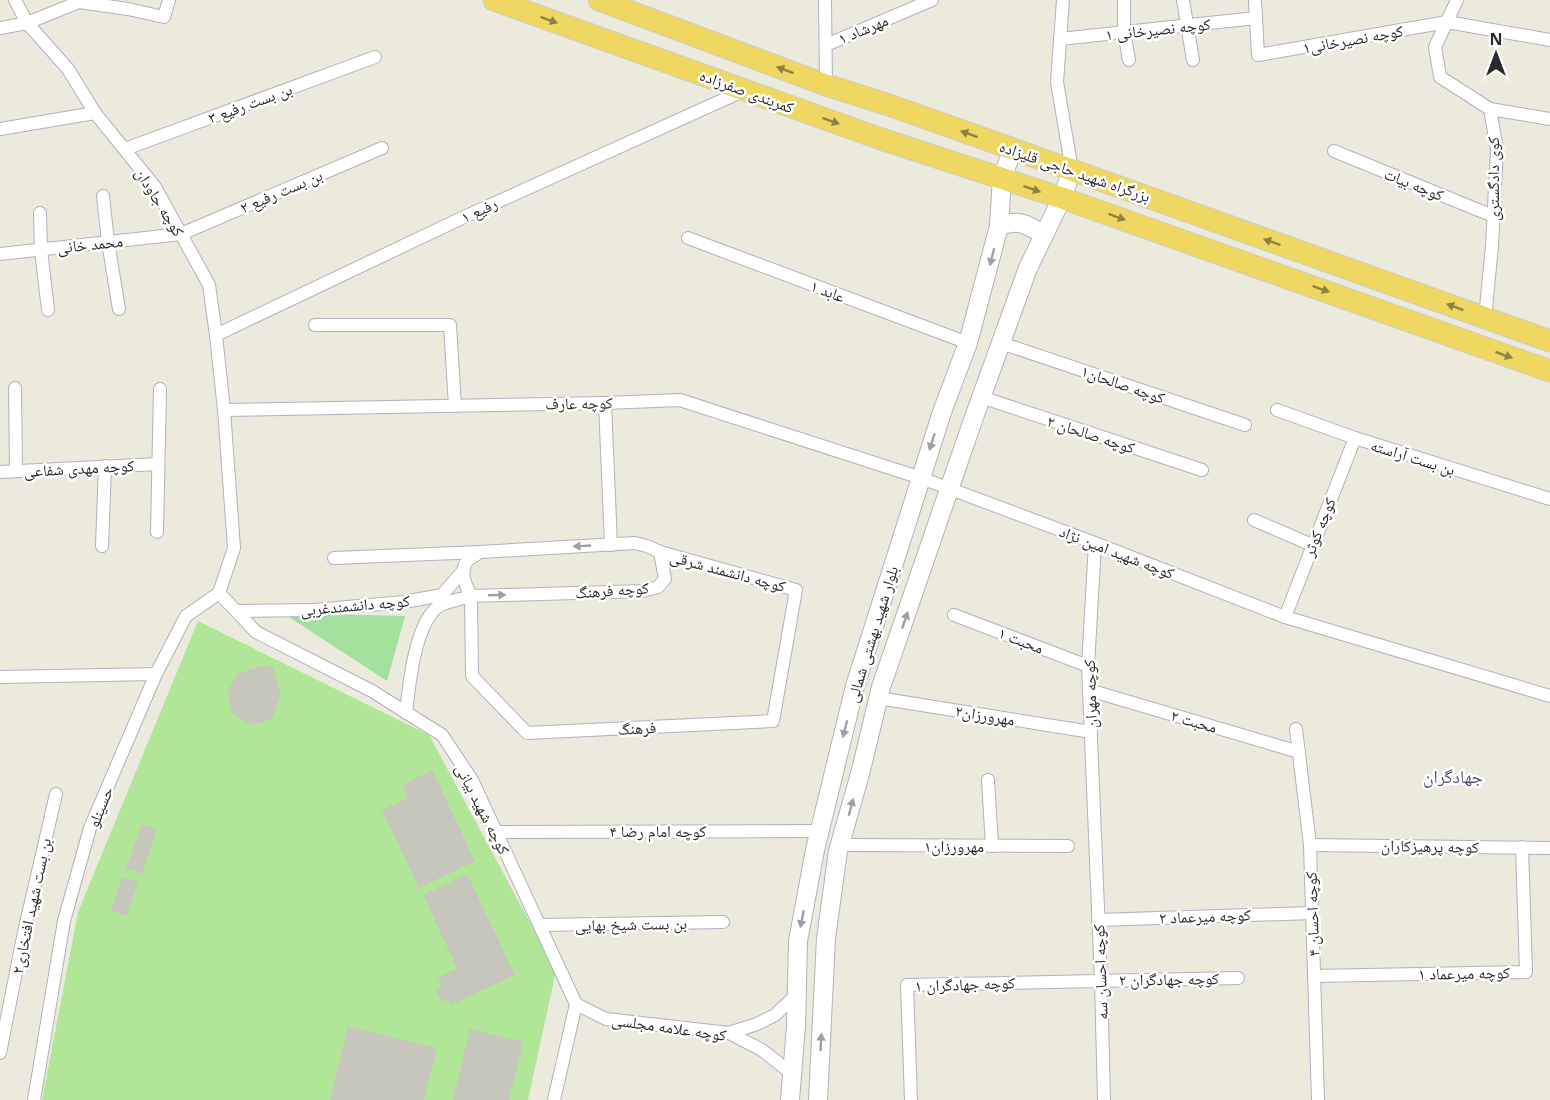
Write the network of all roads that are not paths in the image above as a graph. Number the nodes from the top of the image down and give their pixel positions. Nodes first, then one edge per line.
1 (15, 0) edge
2 (169, 0) edge
3 (494, 0) edge
4 (599, 0) edge
5 (825, 0) edge
6 (932, 0) edge
7 (1063, 0) edge
8 (1124, 0) edge
9 (1183, 0) edge
10 (1255, 0) edge
11 (1457, 0) edge
12 (1256, 18) junction
13 (1447, 22) junction
14 (27, 23) junction
15 (1186, 25) junction
16 (0, 28) edge
17 (1124, 32) junction
18 (1060, 39) junction
19 (1550, 40) edge
20 (826, 45) junction
21 (375, 57) dead end
22 (1129, 60) dead end
23 (1193, 60) dead end
24 (826, 85) junction
25 (745, 90) junction
26 (1490, 109) junction
27 (95, 113) junction
28 (1550, 119) edge
29 (0, 129) edge
30 (382, 147) dead end
31 (125, 149) junction
32 (1013, 149) junction
33 (1334, 151) dead end
34 (1072, 170) junction
35 (1002, 178) junction
36 (103, 196) dead end
37 (1062, 198) junction
38 (40, 213) dead end
39 (1493, 216) junction
40 (999, 226) junction
41 (181, 234) junction
42 (1044, 235) junction
43 (688, 238) dead end
44 (108, 242) junction
45 (41, 250) junction
46 (0, 254) edge
47 (119, 309) dead end
48 (48, 310) dead end
49 (1485, 318) junction
50 (315, 325) dead end
51 (216, 335) junction
52 (1550, 341) edge
53 (968, 343) junction
54 (1001, 343) junction
55 (1550, 371) edge
56 (15, 388) dead end
57 (160, 389) dead end
58 (981, 397) junction
59 (606, 403) junction
60 (455, 406) junction
61 (224, 410) junction
62 (1277, 410) dead end
63 (1245, 425) dead end
64 (1355, 438) junction
65 (158, 464) junction
66 (105, 466) junction
67 (1202, 470) dead end
68 (16, 471) junction
69 (0, 472) edge
70 (921, 478) junction
71 (949, 490) junction
72 (1550, 500) edge
73 (1254, 520) dead end
74 (157, 532) dead end
75 (1095, 543) junction
76 (611, 545) junction
77 (1312, 545) junction
78 (102, 546) dead end
79 (480, 552) junction
80 (660, 552) junction
81 (334, 558) dead end
82 (464, 571) junction
83 (796, 590) joint
84 (219, 593) junction
85 (471, 596) junction
86 (236, 611) junction
87 (954, 615) dead end
88 (1285, 617) junction
89 (1088, 666) junction
90 (156, 674) junction
91 (0, 677) edge
92 (1089, 690) junction
93 (1550, 696) edge
94 (878, 698) junction
95 (406, 713) junction
96 (1296, 729) dead end
97 (1091, 732) junction
98 (1299, 752) junction
99 (988, 780) dead end
100 (56, 794) dead end
101 (820, 831) junction
102 (496, 832) junction
103 (840, 845) junction
104 (1096, 845) joint
105 (1310, 845) junction
106 (992, 846) junction
107 (1068, 846) dead end
108 (1522, 847) junction
109 (1550, 848) edge
110 (1312, 913) junction
111 (1098, 920) junction
112 (723, 922) dead end
113 (540, 925) junction
114 (1314, 976) junction
115 (1238, 978) dead end
116 (1101, 981) junction
117 (796, 994) junction
118 (576, 1004) junction
119 (729, 1033) junction
120 (0, 1053) edge
121 (791, 1073) junction
122 (34, 1100) edge
123 (554, 1100) edge
124 (790, 1100) edge
125 (818, 1100) edge
126 (911, 1100) edge
127 (1104, 1100) edge
128 (1318, 1100) edge

1 - 14 street, کوچه جاودان
2 - 14 street
3 -> 25 highway, کمربندی صفرزاده
24 -> 4 highway, بزرگراه شهید حاجی قلیزاده
5 - 20 street
6 - 20 street, مهرشاد ۱
7 - 18 street
8 - 17 street
9 - 15 street
10 - 12 street
11 - 13 street
12 - 13 street, کوچه نصیرخانی۱
12 - 15 street, کوچه نصیرخانی ۱
13 - 19 street, کوچه نصیرخانی۱
13 - 26 street
14 - 16 street
14 - 27 street, کوچه جاودان
15 - 17 street, کوچه نصیرخانی ۱
15 - 23 street
17 - 18 street, کوچه نصیرخانی ۱
17 - 22 street
18 - 34 street
20 - 24 street
21 - 31 street, بن بست رفیع ۳
32 -> 24 highway, بزرگراه شهید حاجی قلیزاده
25 -> 35 highway, کمربندی صفرزاده
25 - 51 street, رفیع ۱
26 - 28 street
26 - 39 street, کوی دادگستری
27 - 29 street
27 - 31 street, کوچه جاودان
30 - 41 street, بن بست رفیع ۲
31 - 41 street, کوچه جاودان
32 - 34 highway, بزرگراه شهید حاجی قلیزاده
32 - 35 main road, بلوار شهید بهشتی شمالی
33 - 39 street, کوچه بیات
34 - 37 main road, بلوار شهید بهشتی شمالی
49 -> 34 highway, بزرگراه شهید حاجی قلیزاده
35 -> 37 highway, کمربندی صفرزاده
35 - 40 main road, بلوار شهید بهشتی شمالی
36 - 44 street
37 - 42 main road, بلوار شهید بهشتی شمالی
37 -> 55 highway, بزرگراه شهید حاجی قلیزاده
38 - 45 street
39 - 49 street, کوی دادگستری
40 - 42 main road
40 -> 53 main road, بلوار شهید بهشتی شمالی
41 - 44 street, محمد خانی
41 - 51 street, کوچه جاودان
42 - 54 main road, بلوار شهید بهشتی شمالی
43 - 53 street, عابد ۱
44 - 45 street, محمد خانی
44 - 47 street
45 - 46 street, محمد خانی
45 - 48 street
49 - 52 highway, بزرگراه شهید حاجی قلیزاده
50 - 60 street
51 - 61 street, کوچه جاودان
53 -> 70 main road, بلوار شهید بهشتی شمالی
54 - 58 main road, بلوار شهید بهشتی شمالی
54 - 63 street, کوچه صالحان۱
56 - 68 street
57 - 65 street
58 - 67 street, کوچه صالحان ۲
58 - 71 main road, بلوار شهید بهشتی شمالی
59 - 60 street, کوچه عارف
59 - 70 street, کوچه عارف
59 - 76 street
60 - 61 street, کوچه عارف
61 - 84 street, کوچه جاودان
62 - 64 street, بن بست آراسته
64 - 72 street, بن بست آراسته
64 - 77 street, کوچه کوثر
65 - 66 street, کوچه مهدی شفاعی
65 - 74 street
66 - 68 street, کوچه مهدی شفاعی
66 - 78 street
68 - 69 street, کوچه مهدی شفاعی
70 - 71 street, کوچه عارف
70 -> 101 main road, بلوار شهید بهشتی شمالی
71 - 75 street, کوچه شهید امین نژاد
94 -> 71 main road, بلوار شهید بهشتی شمالی
73 - 77 street
75 - 88 street, کوچه شهید امین نژاد
75 - 89 street, کوچه مهران
76 -> 79 street
76 - 80 street
77 - 88 street, کوچه کوثر
79 - 81 street
79 - 82 street
80 - 83 street, کوچه دانشمند شرقی
85 -> 80 street, کوچه فرهنگ
82 - 85 street
82 - 86 street, کوچه دانشمندغربی
83 - 85 street, فرهنگ
84 - 86 street, کوچه شهید بیانی
84 - 90 street, حسینلو
85 - 95 street
86 - 95 street, کوچه شهید بیانی
87 - 89 street, محبت ۱
88 - 93 street, کوچه شهید امین نژاد
89 - 92 street, کوچه مهران
90 - 91 street
90 - 122 street, حسینلو
92 - 97 street, کوچه مهران
92 - 98 street, محبت ۲
94 - 97 street, مهرورزان۲
103 -> 94 main road, بلوار شهید بهشتی شمالی
95 - 102 street, کوچه شهید بیانی
96 - 98 street, کوچه احسان ۴
97 - 104 street, کوچه مهران
98 - 105 street, کوچه احسان ۴
99 - 106 street
100 - 120 street, بن بست شهید افتخاری۲
101 - 102 street, کوچه امام رضا ۴
101 -> 117 main road, بلوار شهید بهشتی شمالی
102 - 113 street, کوچه شهید بیانی
103 - 106 street, مهرورزان۱
125 -> 103 main road, بلوار شهید بهشتی شمالی
104 - 111 street, کوچه احسان سه
105 - 108 street, کوچه پرهیزکاران
105 - 110 street, کوچه احسان ۴
106 - 107 street, مهرورزان۱
108 - 109 street, کوچه پرهیزکاران
108 - 114 street, کوچه میرعماد ۱
110 - 111 street, کوچه میرعماد ۲
110 - 114 street, کوچه احسان ۴
111 - 116 street, کوچه احسان سه
112 - 113 street, بن بست شیخ بهایی
113 - 118 street, کوچه شهید بیانی
114 - 128 street, کوچه احسان ۴
115 - 116 street, کوچه جهادگران ۲
116 - 126 street, کوچه جهادگران ۱
116 - 127 street, کوچه احسان سه
117 - 119 street
117 - 121 main road, بلوار شهید بهشتی شمالی
118 - 119 street, کوچه علامه مجلسی
118 - 123 street
119 - 121 street, کوچه علامه مجلسی
121 - 124 main road, بلوار شهید بهشتی شمالی

